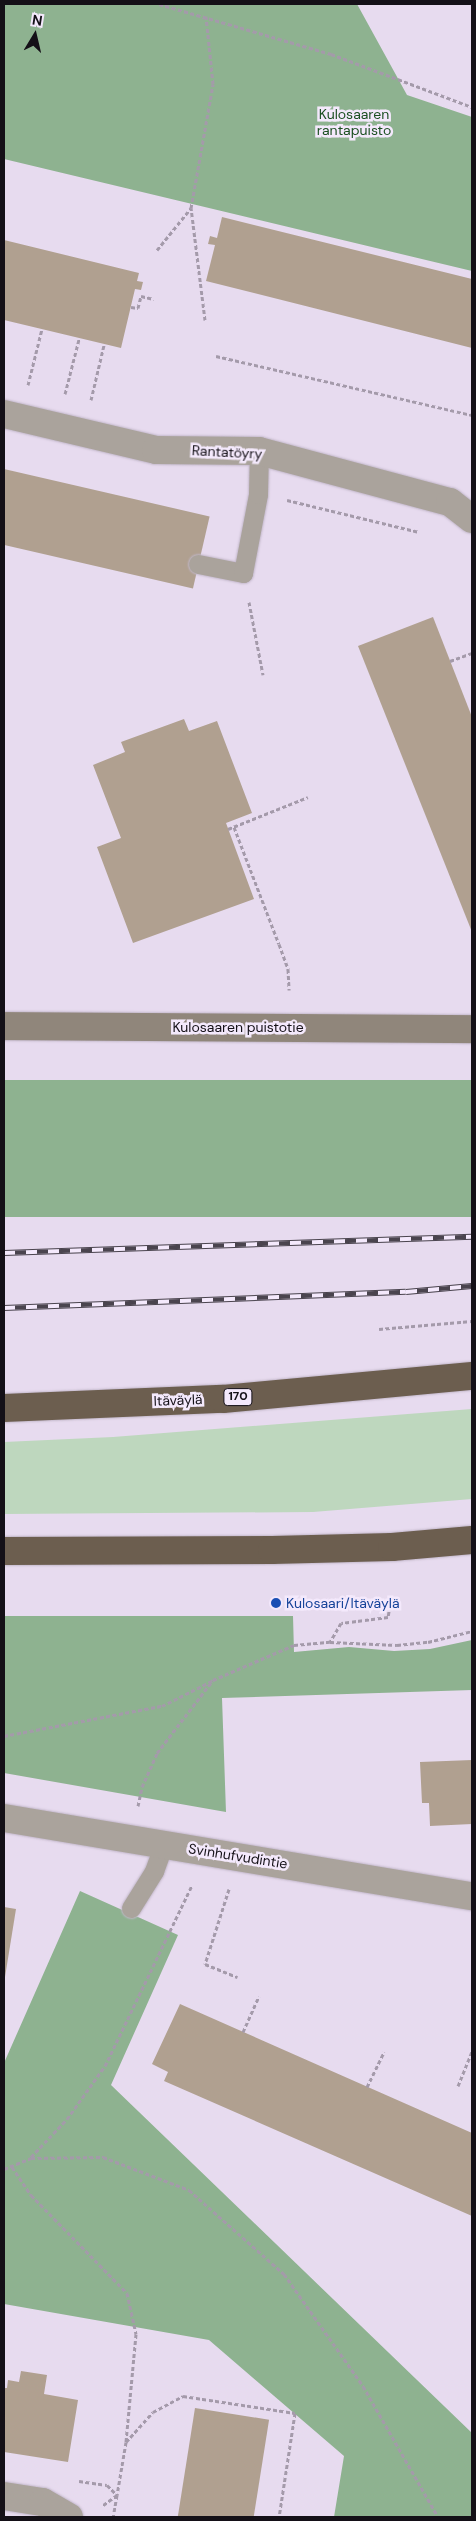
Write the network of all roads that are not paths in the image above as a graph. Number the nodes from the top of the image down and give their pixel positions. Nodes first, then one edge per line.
1 (4, 414) edge
2 (259, 451) junction
3 (472, 519) edge
4 (198, 564) dead end
5 (4, 1026) edge
6 (472, 1029) edge
7 (472, 1376) edge
8 (4, 1408) edge
9 (472, 1540) edge
10 (4, 1551) edge
11 (4, 1818) edge
12 (164, 1843) junction
13 (472, 1896) edge
14 (131, 1908) dead end
15 (4, 2496) edge
16 (82, 2514) edge

1 - 2 street, Rantatöyry
2 - 3 street, Rantatöyry
2 - 4 lane
5 - 6 street, Kulosaaren puistotie
7 - 8 highway, Itäväylä / 170
9 - 10 highway
11 - 12 street, Svinhufvudintie
12 - 13 street, Svinhufvudintie
12 - 14 lane
15 - 16 street

